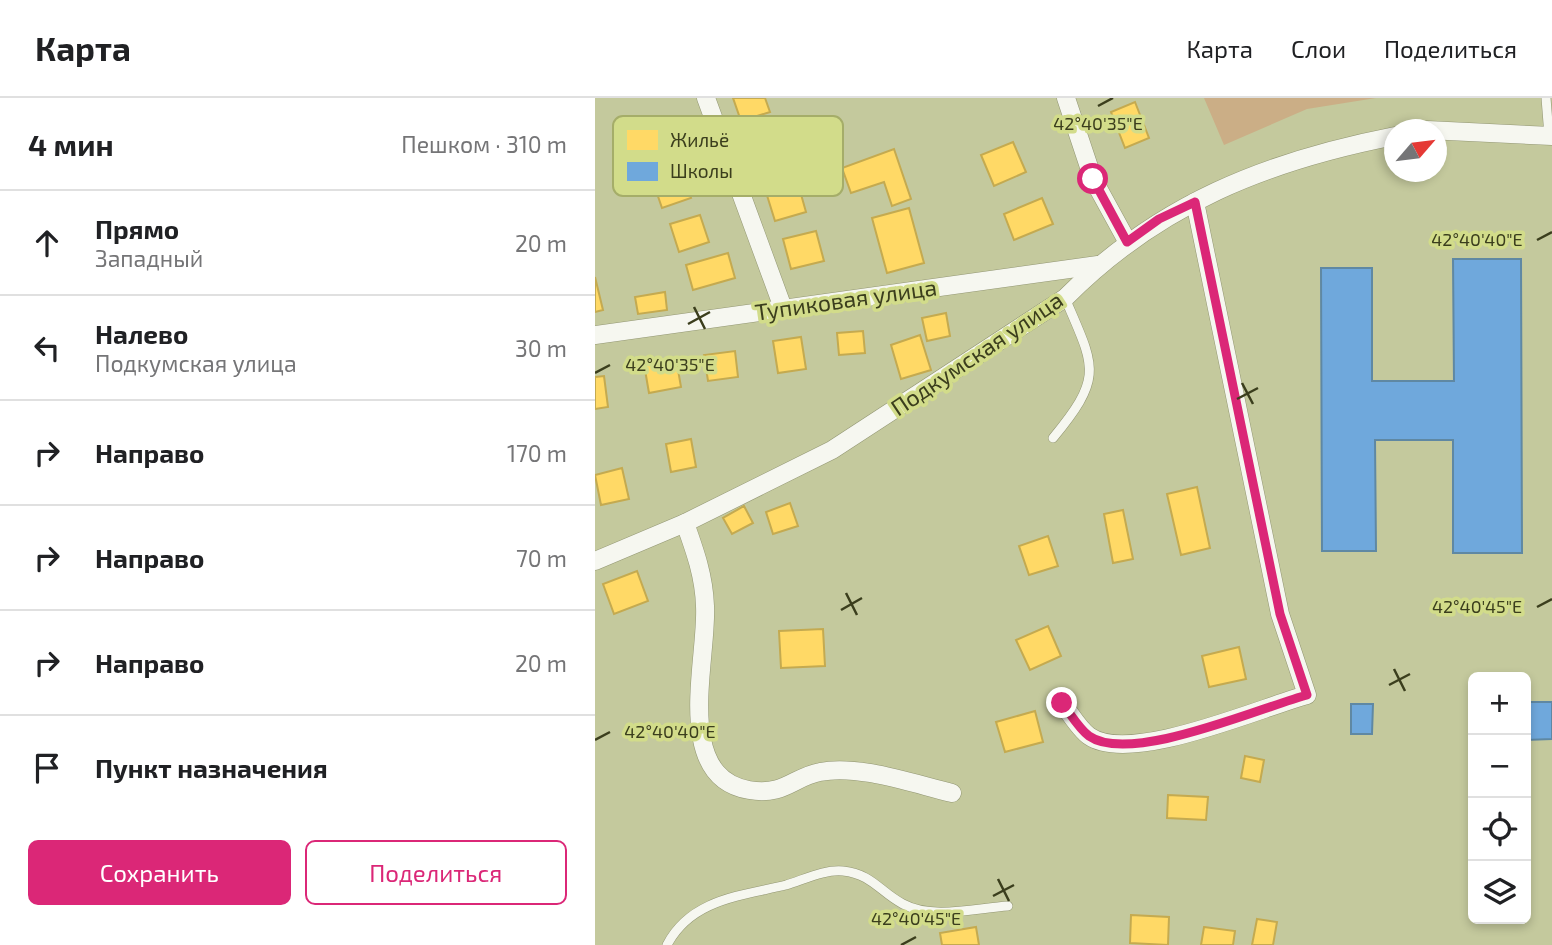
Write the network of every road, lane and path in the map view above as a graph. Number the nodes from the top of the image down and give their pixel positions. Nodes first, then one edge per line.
1 (706, 98) edge
2 (1066, 98) edge
3 (1546, 98) edge
4 (713, 116) edge
5 (1447, 131) edge
6 (1551, 136) edge
7 (1384, 138) edge
8 (742, 196) edge
9 (1195, 202) junction
10 (1127, 242) junction
11 (1098, 265) junction
12 (1065, 298) junction
13 (783, 308) junction
14 (595, 335) edge
15 (1053, 438) dead end
16 (685, 523) junction
17 (595, 561) edge
18 (1062, 703) dead end
19 (952, 793) dead end
20 (1009, 906) dead end
21 (667, 945) edge

1 - 4 street
2 - 10 street
3 - 6 lane
5 - 6 street
7 - 9 street, Подкумская улица
8 - 13 street
9 - 10 street, Подкумская улица
9 - 18 street
10 - 11 street, Подкумская улица
11 - 12 street, Подкумская улица
11 - 13 street, Тупиковая улица
12 - 15 lane
12 - 16 street, Подкумская улица
13 - 14 street, Тупиковая улица
16 - 17 street, Подкумская улица
16 - 19 street
20 - 21 lane

